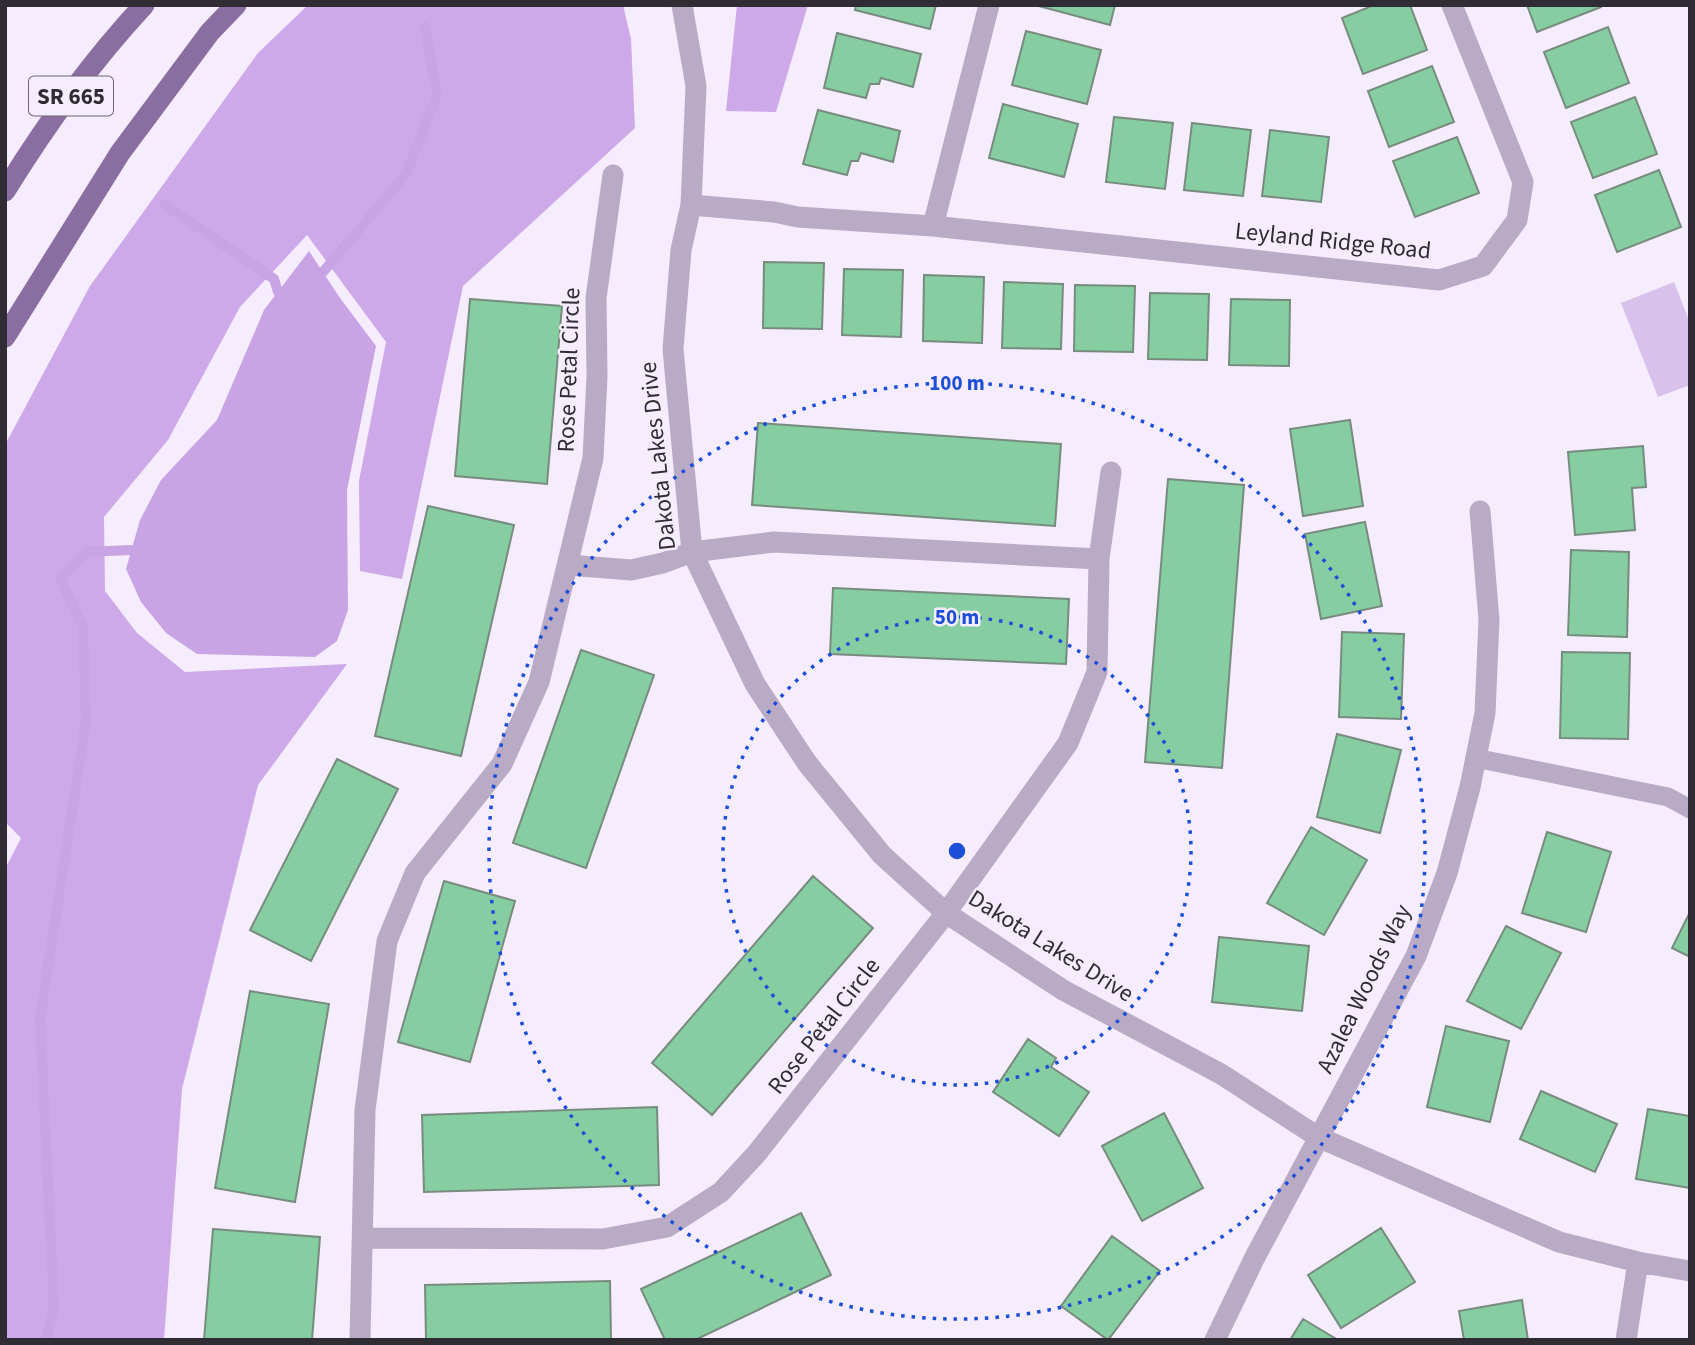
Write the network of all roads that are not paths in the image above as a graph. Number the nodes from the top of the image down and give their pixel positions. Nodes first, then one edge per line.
1 (144, 5) edge
2 (236, 5) edge
3 (682, 5) edge
4 (989, 5) edge
5 (1452, 5) edge
6 (613, 175) dead end
7 (5, 191) edge
8 (691, 205) junction
9 (933, 226) junction
10 (5, 337) edge
11 (1111, 472) dead end
12 (1480, 511) dead end
13 (692, 552) junction
14 (1099, 559) junction
15 (568, 565) junction
16 (1475, 758) junction
17 (1690, 809) edge
18 (946, 913) junction
19 (1318, 1137) junction
20 (364, 1238) junction
21 (1637, 1262) junction
22 (1690, 1271) edge
23 (360, 1340) edge
24 (1214, 1340) edge
25 (1626, 1340) edge

1 - 7 main road, SR 665
2 - 10 main road, SR 665
3 - 8 street, Dakota Lakes Drive
4 - 9 street
5 - 9 street, Leyland Ridge Road
6 - 15 street, Rose Petal Circle
8 - 9 street, Leyland Ridge Road
8 - 13 street, Dakota Lakes Drive
11 - 14 street, Rose Petal Circle
12 - 16 street, Azalea Woods Way
13 - 14 street
13 - 15 street
13 - 18 street, Dakota Lakes Drive
14 - 18 street, Rose Petal Circle
15 - 20 street, Rose Petal Circle
16 - 17 lane
16 - 19 street, Azalea Woods Way
18 - 19 street, Dakota Lakes Drive
18 - 20 street, Rose Petal Circle
19 - 21 street, Dakota Lakes Drive
19 - 24 street, Azalea Woods Way
20 - 23 street, Rose Petal Circle
21 - 22 street, Dakota Lakes Drive
21 - 25 street

